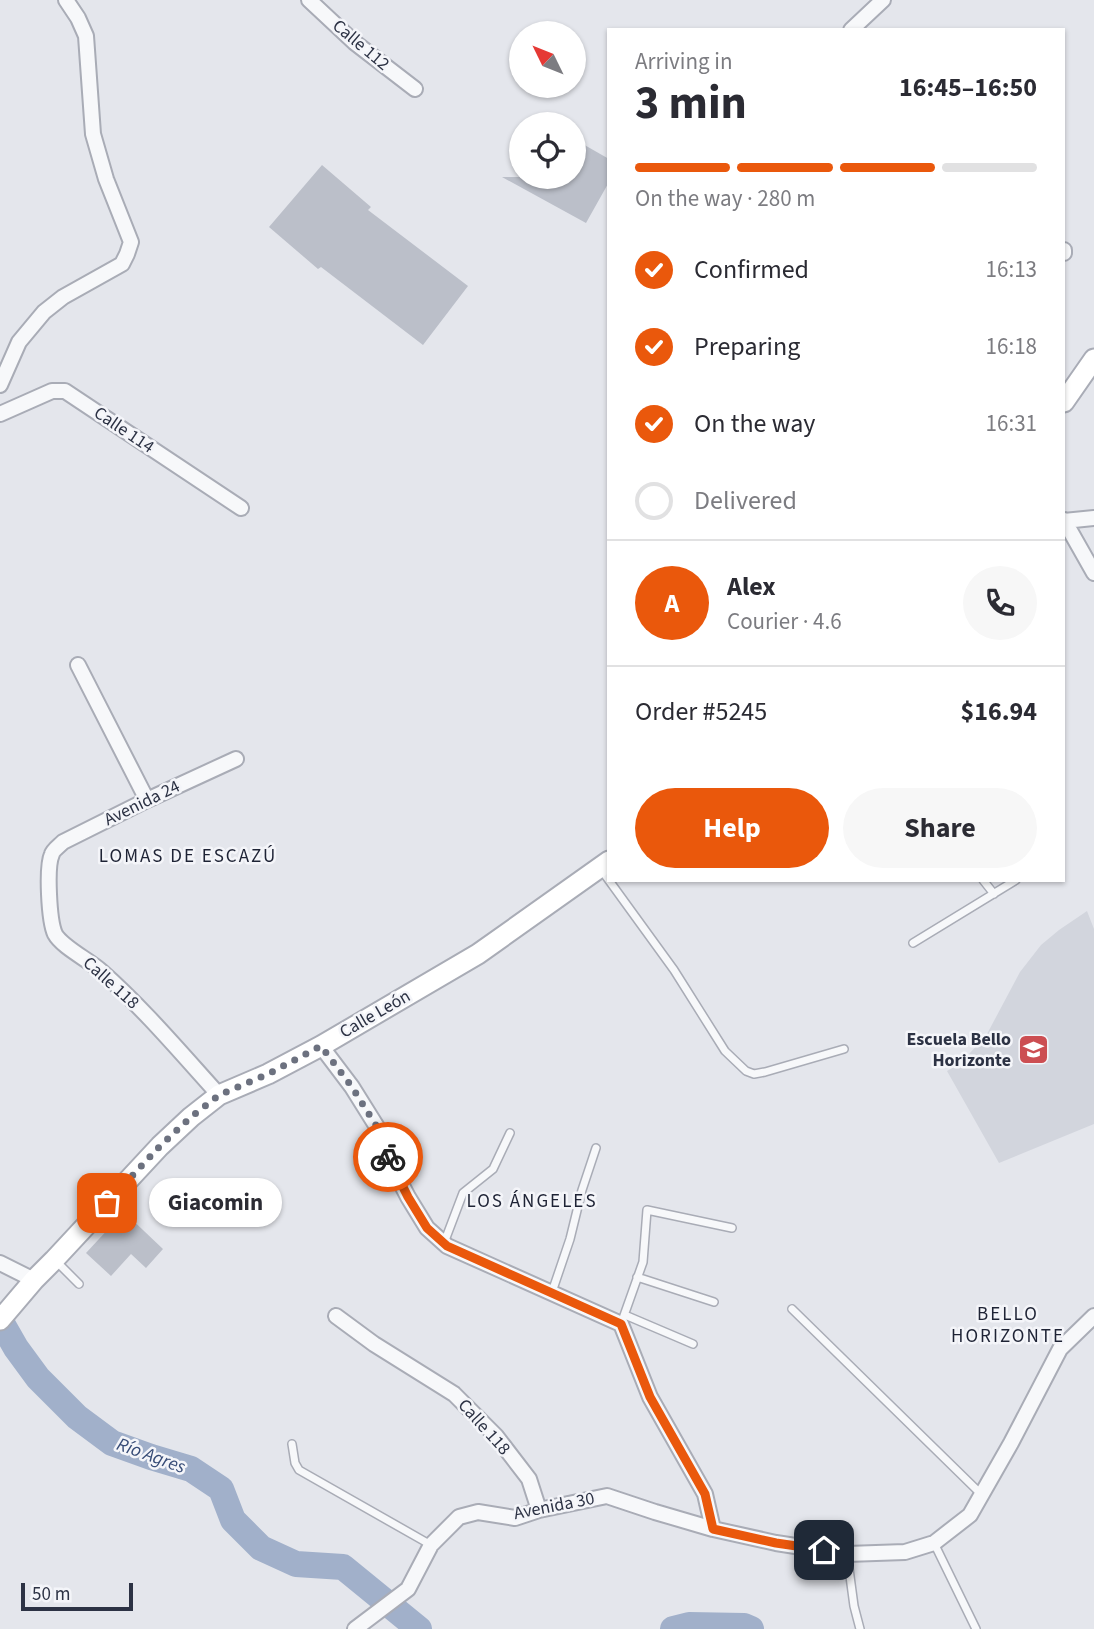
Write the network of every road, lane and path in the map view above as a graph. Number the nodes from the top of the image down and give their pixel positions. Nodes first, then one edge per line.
1 (66, 0) edge
2 (309, 0) edge
3 (883, 0) edge
4 (853, 28) edge
5 (415, 89) dead end
6 (1094, 359) edge
7 (0, 385) edge
8 (1065, 401) edge
9 (0, 414) edge
10 (242, 508) dead end
11 (1094, 518) edge
12 (1065, 521) edge
13 (1065, 523) edge
14 (1094, 573) edge
15 (78, 665) dead end
16 (236, 759) dead end
17 (147, 800) junction
18 (52, 853) joint
19 (604, 864) edge
20 (616, 882) edge
21 (985, 882) edge
22 (1013, 882) edge
23 (994, 894) junction
24 (913, 943) dead end
25 (321, 1046) junction
26 (844, 1049) dead end
27 (219, 1095) junction
28 (510, 1133) dead end
29 (596, 1148) dead end
30 (732, 1228) dead end
31 (444, 1244) junction
32 (54, 1260) junction
33 (0, 1263) edge
34 (637, 1277) junction
35 (34, 1280) junction
36 (79, 1284) dead end
37 (552, 1292) junction
38 (714, 1302) dead end
39 (792, 1309) dead end
40 (5, 1314) edge
41 (1094, 1315) edge
42 (336, 1316) dead end
43 (623, 1319) junction
44 (693, 1344) dead end
45 (292, 1444) dead end
46 (982, 1495) junction
47 (539, 1510) junction
48 (713, 1529) junction
49 (934, 1543) junction
50 (431, 1545) junction
51 (848, 1554) junction
52 (355, 1629) edge
53 (860, 1629) edge
54 (976, 1629) edge

1 - 7 street
2 - 5 street, Calle 112
3 - 4 street
6 - 8 main road
9 - 10 street, Calle 114
11 - 12 street
13 - 14 street
15 - 17 street
16 - 17 street, Avenida 24
17 - 18 street, Avenida 24
18 - 27 street, Calle 118
19 - 25 main road, Calle León
20 - 26 lane
21 - 23 lane
22 - 23 lane
23 - 24 lane
25 - 27 main road, Calle León
25 - 31 street
27 - 32 main road, Calle León
28 - 31 lane
29 - 37 lane
30 - 34 lane
31 - 37 street
32 - 35 main road, Calle León
32 - 36 lane
33 - 35 street
34 - 38 lane
34 - 43 lane
35 - 40 main road, Calle León
37 - 43 street
39 - 46 lane
41 - 46 street, Avenida 30
42 - 47 street, Calle 118
43 - 44 lane
43 - 48 street
45 - 50 lane
46 - 49 street, Avenida 30
47 - 48 street, Avenida 30
47 - 50 street, Avenida 30
48 - 51 street, Avenida 30
49 - 51 street, Avenida 30
49 - 54 lane
50 - 52 street, Avenida 30
51 - 53 lane

